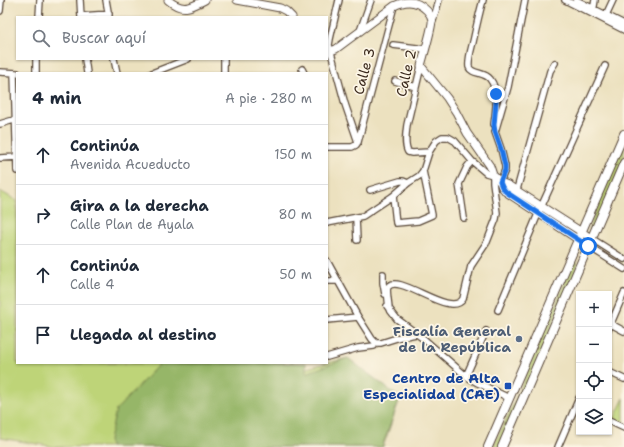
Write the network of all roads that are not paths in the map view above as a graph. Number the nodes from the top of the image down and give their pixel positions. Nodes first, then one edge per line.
1 (0, 0) edge
2 (40, 0) edge
3 (80, 0) edge
4 (106, 0) edge
5 (168, 0) edge
6 (205, 0) edge
7 (237, 0) edge
8 (340, 0) edge
9 (371, 0) edge
10 (439, 0) edge
11 (483, 0) edge
12 (525, 0) edge
13 (565, 0) edge
14 (576, 0) edge
15 (595, 0) edge
16 (613, 0) edge
17 (402, 1) edge
18 (394, 6) junction
19 (593, 11) junction
20 (0, 12) edge
21 (39, 16) edge
22 (81, 16) edge
23 (109, 16) edge
24 (291, 16) edge
25 (606, 16) junction
26 (433, 21) junction
27 (624, 24) edge
28 (624, 30) edge
29 (360, 31) junction
30 (393, 45) dead end
31 (425, 49) junction
32 (329, 52) edge
33 (36, 60) edge
34 (85, 60) edge
35 (114, 60) edge
36 (185, 60) edge
37 (224, 60) edge
38 (555, 63) dead end
39 (421, 66) junction
40 (606, 66) dead end
41 (0, 72) edge
42 (36, 72) edge
43 (88, 72) edge
44 (118, 72) edge
45 (155, 72) edge
46 (224, 72) edge
47 (16, 73) edge
48 (395, 81) dead end
49 (416, 87) junction
50 (16, 119) edge
51 (0, 124) edge
52 (495, 132) junction
53 (624, 134) edge
54 (358, 142) junction
55 (328, 147) edge
56 (429, 152) junction
57 (16, 157) edge
58 (0, 158) edge
59 (472, 161) junction
60 (624, 163) edge
61 (423, 171) junction
62 (493, 175) junction
63 (500, 182) junction
64 (408, 183) junction
65 (370, 190) dead end
66 (516, 194) junction
67 (393, 196) junction
68 (540, 210) junction
69 (356, 218) junction
70 (464, 218) dead end
71 (328, 223) edge
72 (580, 236) junction
73 (357, 240) dead end
74 (590, 242) junction
75 (624, 259) edge
76 (328, 263) edge
77 (624, 269) edge
78 (383, 274) dead end
79 (338, 280) junction
80 (328, 281) edge
81 (624, 293) edge
82 (389, 309) junction
83 (498, 310) dead end
84 (358, 316) junction
85 (328, 320) edge
86 (612, 321) edge
87 (612, 327) edge
88 (486, 331) dead end
89 (624, 331) edge
90 (416, 334) junction
91 (375, 344) junction
92 (345, 355) dead end
93 (328, 357) edge
94 (612, 373) edge
95 (466, 376) junction
96 (624, 379) edge
97 (509, 398) junction
98 (576, 409) edge
99 (612, 422) edge
100 (624, 428) edge
101 (488, 447) edge
102 (502, 447) edge
103 (558, 447) edge

1 - 20 street
2 - 21 street
3 - 22 street
4 - 23 street
5 - 6 street
7 - 24 street
8 - 32 street
9 - 29 street
10 - 26 street, Calle 2
11 - 52 street
12 - 52 street
13 - 19 street
14 - 19 street
15 - 19 street
16 - 25 street
17 - 18 street
17 - 26 street
18 - 29 street
18 - 54 street, Calle 3
19 - 25 street
19 - 28 street
25 - 27 street
26 - 31 street, Calle 2
29 - 32 street
30 - 31 street
31 - 39 street, Calle 2
32 - 54 street
33 - 42 street
34 - 43 street
35 - 44 street
36 - 45 street
37 - 46 street
38 - 66 street
39 - 49 street, Calle 2
39 - 62 street
40 - 68 street
41 - 47 street
47 - 50 street
48 - 49 street
49 - 56 street, Calle 2
50 - 51 street
52 - 63 street
53 - 72 main road
54 - 55 street
56 - 59 street
56 - 61 street
57 - 58 street
59 - 62 street
59 - 70 street
60 - 74 main road
61 - 64 street
61 - 67 street
62 - 63 street
62 - 82 street
63 - 66 street
64 - 65 street
64 - 67 street
66 - 68 street
67 - 69 street
68 - 72 street
68 - 83 street
69 - 71 street
69 - 73 street
72 - 74 street
72 - 97 main road
74 - 75 street
74 - 77 street
74 - 102 main road
76 - 79 street
78 - 82 street
79 - 80 street
79 - 84 street
81 - 86 street
82 - 90 street
84 - 85 street
84 - 91 street
87 - 89 street
88 - 95 street
90 - 91 street
90 - 95 street
91 - 92 street
91 - 93 street
94 - 96 street
95 - 97 street
97 - 101 main road
98 - 103 street
99 - 100 street

